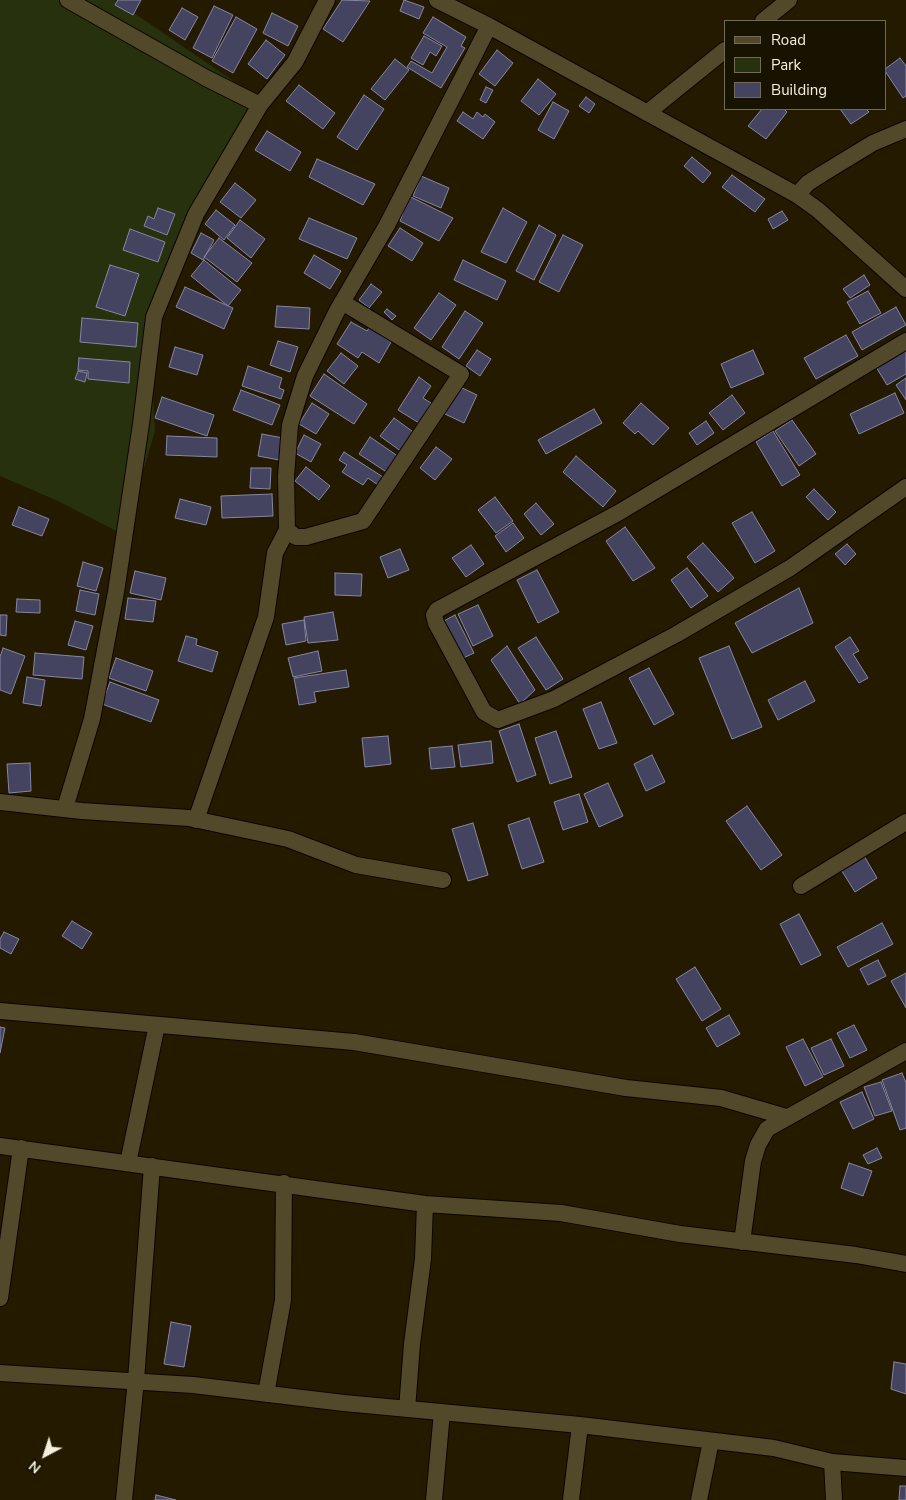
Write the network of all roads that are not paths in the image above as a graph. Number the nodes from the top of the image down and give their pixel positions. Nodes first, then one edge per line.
1 (68, 0) edge
2 (327, 0) edge
3 (437, 0) edge
4 (789, 0) edge
5 (764, 20) edge
6 (489, 26) junction
7 (724, 51) edge
8 (260, 105) junction
9 (647, 113) junction
10 (906, 129) edge
11 (797, 195) junction
12 (906, 289) edge
13 (342, 302) junction
14 (906, 341) edge
15 (906, 487) edge
16 (287, 530) junction
17 (0, 802) edge
18 (65, 808) junction
19 (196, 820) junction
20 (906, 822) edge
21 (443, 880) dead end
22 (801, 886) dead end
23 (0, 1011) edge
24 (157, 1025) junction
25 (906, 1051) edge
26 (786, 1117) junction
27 (0, 1146) edge
28 (21, 1148) junction
29 (128, 1163) junction
30 (152, 1166) junction
31 (284, 1183) junction
32 (425, 1204) junction
33 (742, 1242) junction
34 (906, 1264) edge
35 (0, 1298) edge
36 (0, 1372) edge
37 (136, 1380) junction
38 (266, 1394) junction
39 (407, 1409) junction
40 (442, 1412) junction
41 (580, 1425) junction
42 (711, 1441) junction
43 (832, 1462) junction
44 (906, 1468) edge
45 (124, 1500) edge
46 (434, 1500) edge
47 (571, 1500) edge
48 (699, 1500) edge
49 (834, 1500) edge

1 - 8 street
2 - 8 street
3 - 6 street
4 - 5 street
6 - 9 street
6 - 13 street
7 - 9 street
8 - 18 street
9 - 11 street
10 - 11 street
11 - 12 street
13 - 16 street
13 - 16 street
14 - 15 street
16 - 19 street
17 - 18 street
18 - 19 street
19 - 21 street
20 - 22 street
23 - 24 street
24 - 26 street
24 - 29 street
25 - 26 street
26 - 33 street
27 - 28 street
28 - 29 street
28 - 35 street
29 - 30 street
30 - 31 street
30 - 37 street
31 - 32 street
31 - 38 street
32 - 33 street
32 - 39 street
33 - 34 street
36 - 37 street
37 - 38 street
37 - 45 street
38 - 39 street
39 - 40 street
40 - 41 street
40 - 46 street
41 - 42 street
41 - 47 street
42 - 43 street
42 - 48 street
43 - 44 street
43 - 49 street

